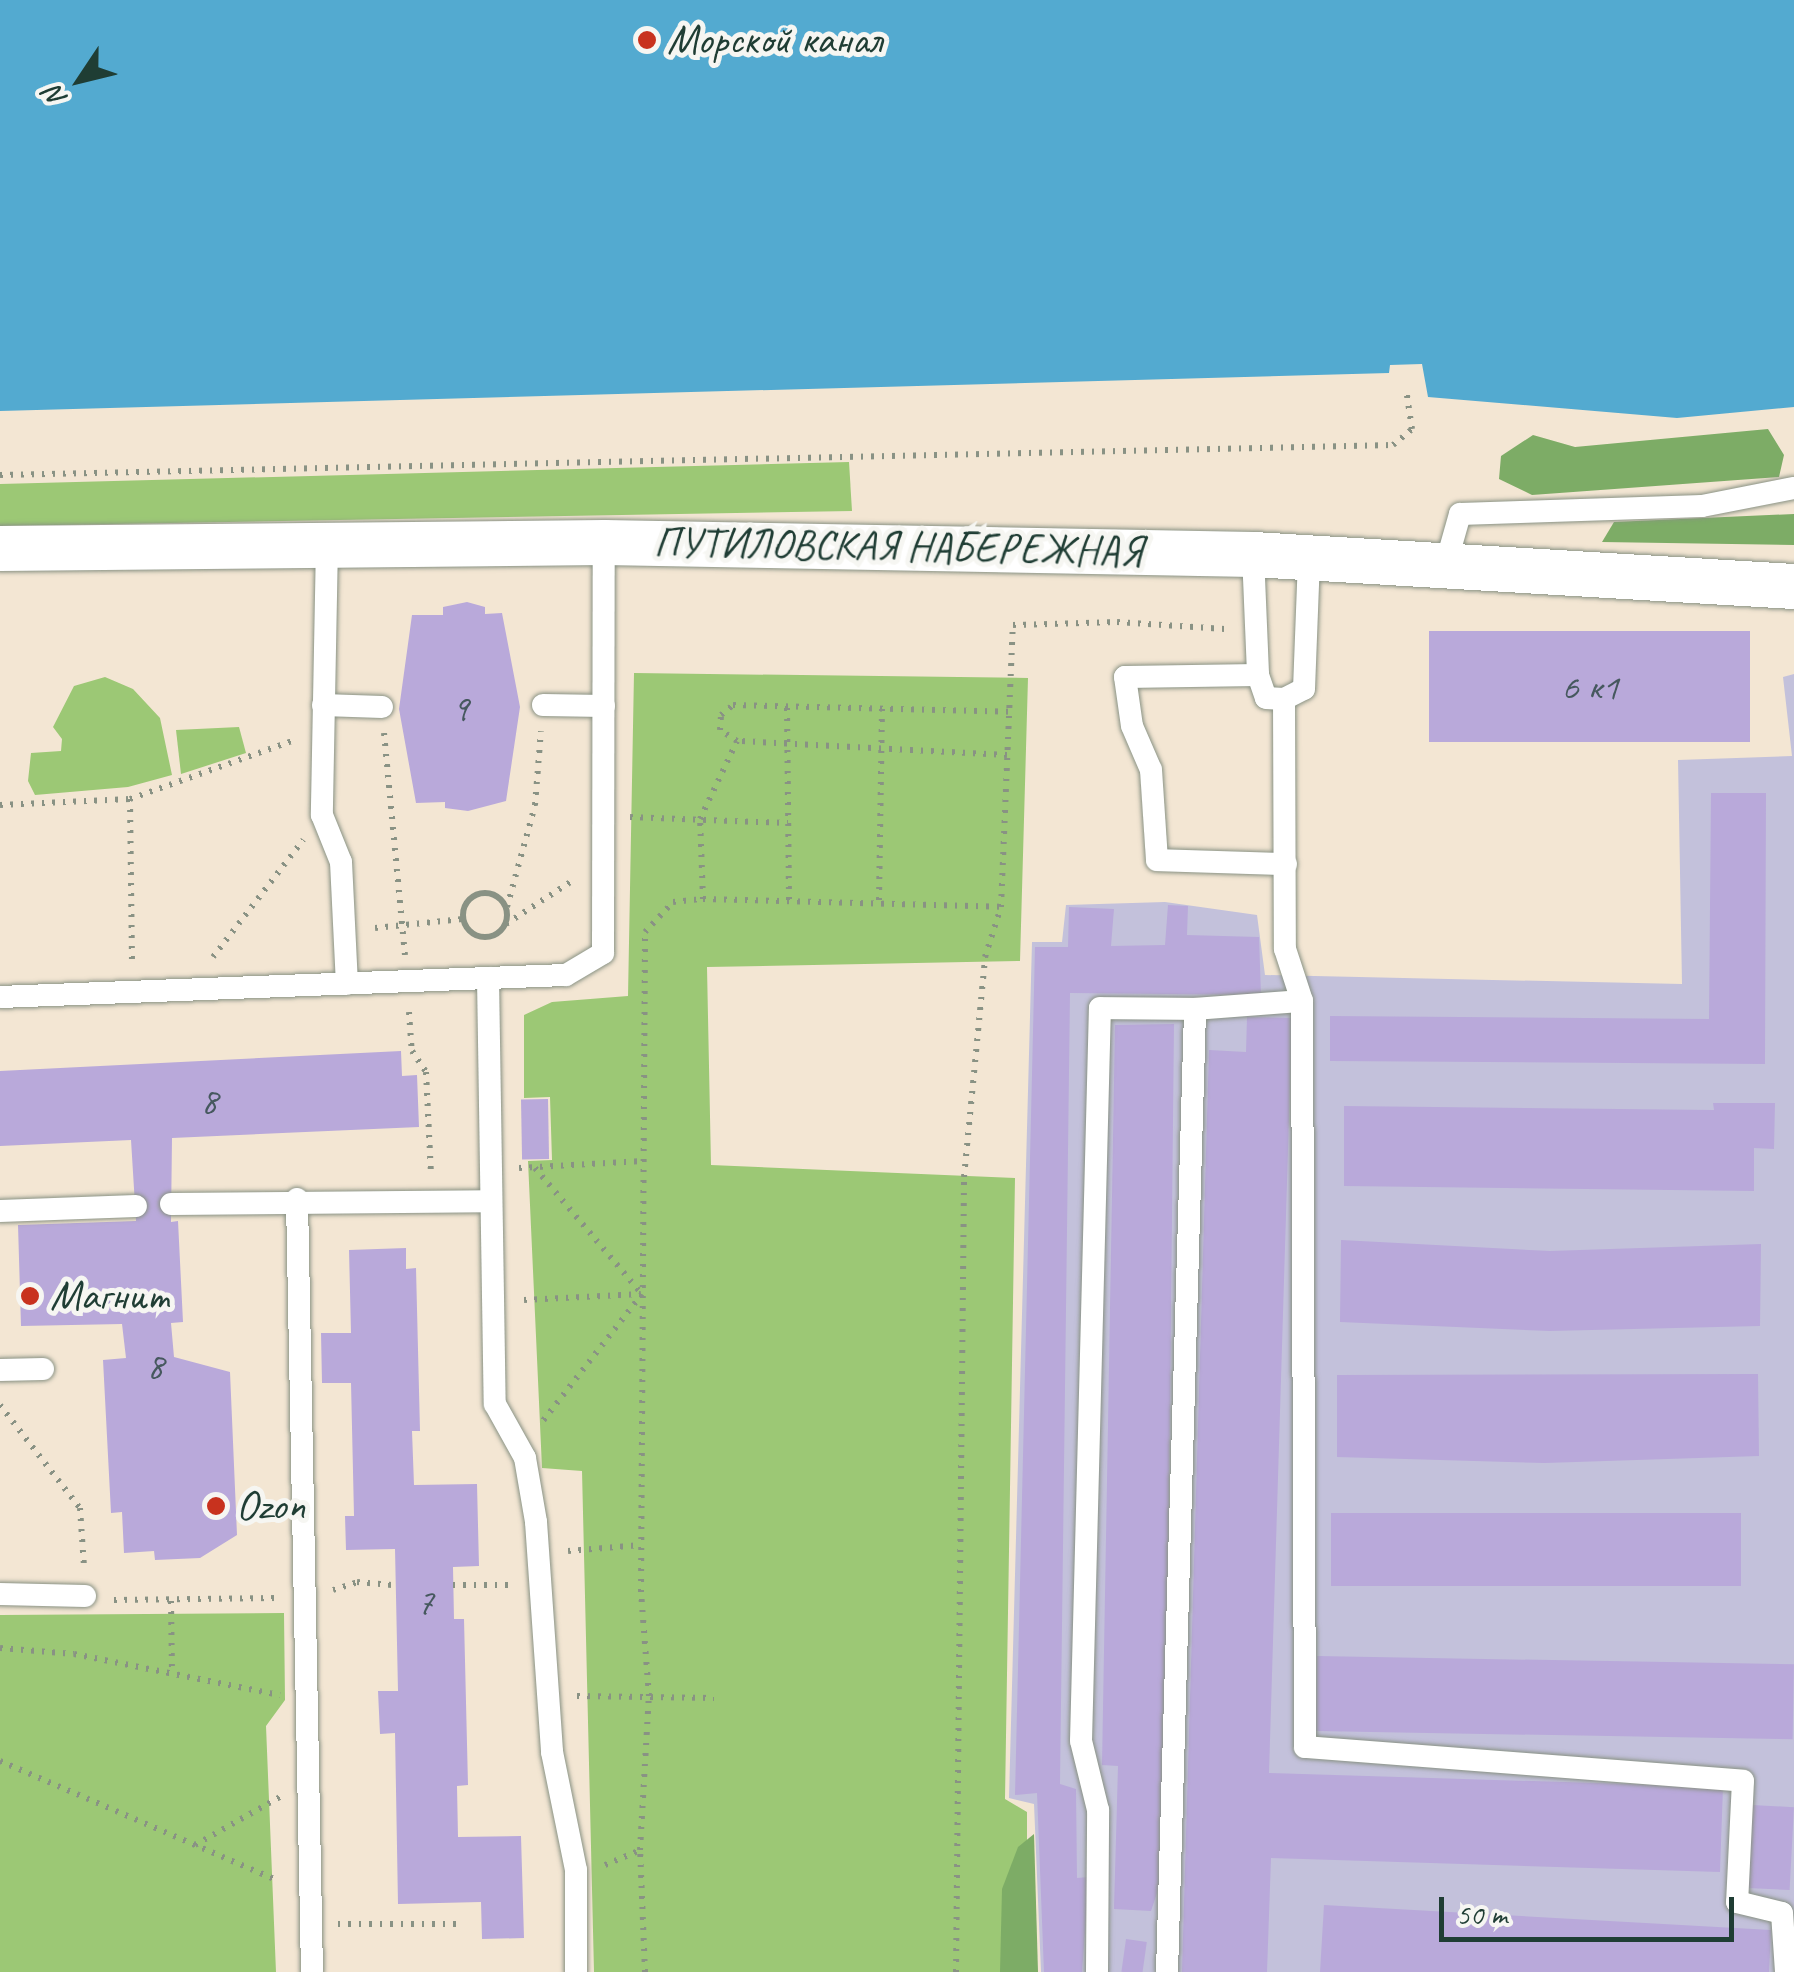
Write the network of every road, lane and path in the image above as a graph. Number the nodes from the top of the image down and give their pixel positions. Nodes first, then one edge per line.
1 (1406, 389) dead end
2 (0, 475) edge
3 (1794, 488) edge
4 (604, 542) junction
5 (327, 544) junction
6 (0, 548) edge
7 (1253, 554) junction
8 (1310, 558) junction
9 (1445, 567) junction
10 (1794, 586) edge
11 (1256, 633) junction
12 (1258, 674) junction
13 (1284, 699) junction
14 (322, 705) junction
15 (544, 705) joint
16 (604, 706) junction
17 (382, 707) joint
18 (787, 708) junction
19 (882, 709) junction
20 (1012, 712) junction
21 (322, 731) junction
22 (737, 742) junction
23 (788, 745) junction
24 (881, 749) junction
25 (1007, 754) junction
26 (130, 799) junction
27 (0, 805) edge
28 (322, 815) junction
29 (603, 816) junction
30 (700, 820) junction
31 (788, 823) junction
32 (604, 860) junction
33 (1286, 864) junction
34 (703, 898) junction
35 (789, 900) junction
36 (878, 900) junction
37 (507, 907) junction
38 (1001, 907) junction
39 (463, 919) junction
40 (505, 924) junction
41 (403, 927) junction
42 (343, 930) junction
43 (488, 978) junction
44 (406, 981) junction
45 (347, 984) junction
46 (188, 990) junction
47 (133, 992) junction
48 (0, 997) edge
49 (1302, 1001) junction
50 (1195, 1009) junction
51 (642, 1160) junction
52 (296, 1199) junction
53 (433, 1200) junction
54 (489, 1201) junction
55 (171, 1204) dead end
56 (136, 1206) dead end
57 (0, 1211) edge
58 (642, 1294) junction
59 (531, 1300) dead end
60 (44, 1369) dead end
61 (0, 1370) edge
62 (0, 1405) edge
63 (520, 1449) junction
64 (642, 1545) junction
65 (538, 1551) junction
66 (395, 1584) dead end
67 (453, 1585) dead end
68 (538, 1585) junction
69 (0, 1594) edge
70 (86, 1596) junction
71 (307, 1598) junction
72 (170, 1601) junction
73 (0, 1648) edge
74 (172, 1673) junction
75 (280, 1694) dead end
76 (546, 1696) junction
77 (649, 1696) junction
78 (714, 1698) dead end
79 (0, 1761) edge
80 (309, 1781) junction
81 (194, 1846) junction
82 (310, 1894) junction
83 (311, 1924) junction
84 (462, 1924) dead end
85 (312, 1972) edge
86 (576, 1972) edge
87 (646, 1972) edge
88 (956, 1972) edge
89 (1097, 1972) edge
90 (1166, 1972) edge
91 (1786, 1972) edge

1 - 2 path
3 - 9 lane
4 - 5 street, ПУТИЛОВСКАЯ НАБЕРЕЖНАЯ
4 - 7 street, ПУТИЛОВСКАЯ НАБЕРЕЖНАЯ
4 - 16 lane
5 - 6 street, ПУТИЛОВСКАЯ НАБЕРЕЖНАЯ
5 - 14 lane
7 - 8 street, ПУТИЛОВСКАЯ НАБЕРЕЖНАЯ
7 - 11 lane
8 - 9 street, ПУТИЛОВСКАЯ НАБЕРЕЖНАЯ
8 - 13 lane
9 - 10 street, ПУТИЛОВСКАЯ НАБЕРЕЖНАЯ
11 - 12 lane
11 - 20 path
12 - 13 lane
12 - 33 lane
13 - 33 lane
14 - 17 lane
14 - 21 lane
15 - 16 lane
15 - 37 path
16 - 29 lane
17 - 41 path
18 - 19 path
18 - 22 path
18 - 23 path
19 - 20 path
19 - 24 path
20 - 25 path
21 - 26 path
21 - 28 lane
22 - 23 path
22 - 30 path
23 - 24 path
23 - 31 path
24 - 25 path
24 - 36 path
25 - 38 path
26 - 27 path
26 - 47 path
28 - 42 lane
28 - 46 path
29 - 30 path
29 - 32 lane
30 - 31 path
30 - 34 path
31 - 35 path
32 - 40 path
32 - 43 lane
33 - 49 lane
34 - 35 path
34 - 51 path
35 - 36 path
36 - 38 path
37 - 39 path
37 - 40 path
38 - 88 path
39 - 40 path
39 - 41 path
41 - 42 path
41 - 44 path
42 - 45 lane
43 - 44 lane
43 - 54 lane
44 - 45 lane
44 - 53 path
45 - 46 lane
46 - 47 lane
47 - 48 lane
49 - 50 lane
49 - 91 lane
50 - 89 lane
50 - 90 lane
51 - 58 path
51 - 58 path
52 - 53 lane
52 - 55 lane
52 - 71 lane
53 - 54 lane
54 - 63 lane
56 - 57 lane
58 - 59 path
58 - 63 path
58 - 64 path
60 - 61 lane
62 - 70 path
63 - 65 lane
64 - 65 path
64 - 77 path
65 - 68 lane
66 - 71 path
67 - 68 path
68 - 76 lane
69 - 70 lane
70 - 72 path
71 - 72 path
71 - 80 lane
72 - 74 path
73 - 74 path
74 - 75 path
76 - 77 path
76 - 86 lane
77 - 78 path
77 - 87 path
79 - 81 path
80 - 81 path
80 - 82 lane
81 - 82 path
82 - 83 lane
83 - 84 path
83 - 85 lane

